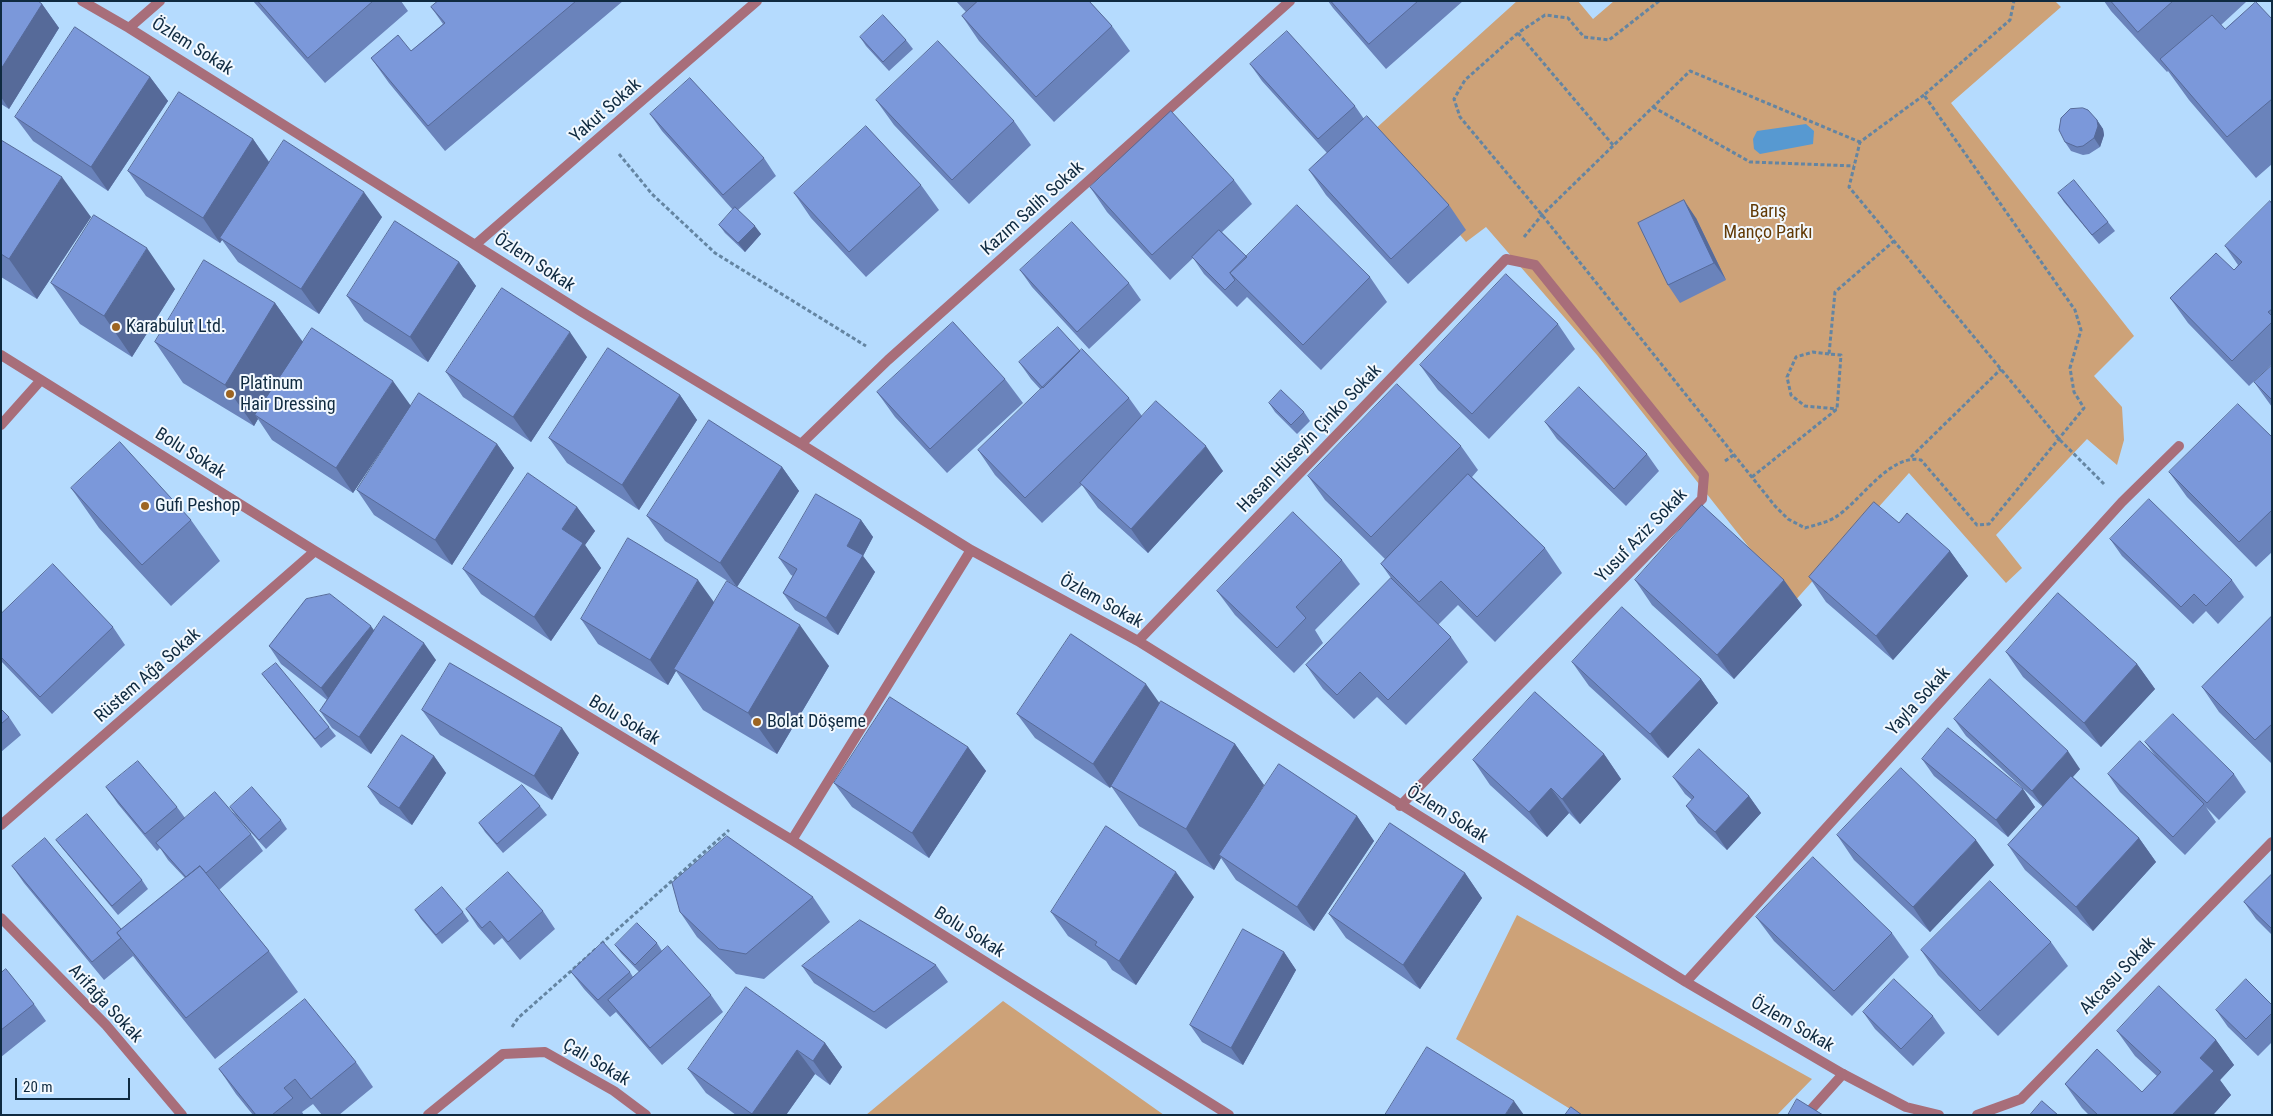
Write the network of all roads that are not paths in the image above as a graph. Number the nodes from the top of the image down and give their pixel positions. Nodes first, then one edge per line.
1 (82, 1) edge
2 (160, 1) edge
3 (757, 1) edge
4 (1290, 1) edge
5 (129, 28) junction
6 (475, 244) junction
7 (1506, 259) joint
8 (1, 355) edge
9 (41, 380) junction
10 (1, 425) edge
11 (801, 444) junction
12 (2179, 446) dead end
13 (971, 550) junction
14 (315, 551) junction
15 (1138, 641) junction
16 (1400, 806) junction
17 (1, 825) edge
18 (792, 840) junction
19 (2272, 842) edge
20 (1, 918) edge
21 (1686, 982) junction
22 (1843, 1074) junction
23 (182, 1115) edge
24 (428, 1115) edge
25 (646, 1115) edge
26 (1229, 1115) edge
27 (1806, 1115) edge
28 (1939, 1115) edge
29 (1977, 1115) edge

1 - 5 street, Özlem Sokak
2 - 5 street
3 - 6 street, Yakut Sokak
4 - 11 street, Kazım Salih Sokak
5 - 6 street, Özlem Sokak
6 - 11 street, Özlem Sokak
7 - 15 street, Hasan Hüseyin Çinko Sokak
7 - 16 street, Yusuf Aziz Sokak
8 - 9 street, Bolu Sokak
9 - 10 street
9 - 14 street, Bolu Sokak
11 - 13 street, Özlem Sokak
12 - 21 street, Yayla Sokak
13 - 15 street, Özlem Sokak
13 - 18 street
14 - 17 street, Rüstem Ağa Sokak
14 - 18 street, Bolu Sokak
15 - 16 street, Özlem Sokak
16 - 21 street, Özlem Sokak
18 - 26 street, Bolu Sokak
19 - 29 street, Akcasu Sokak
20 - 23 street, Arifağa Sokak
21 - 22 street, Özlem Sokak
22 - 27 street
22 - 28 street, Özlem Sokak
24 - 25 street, Çalı Sokak

